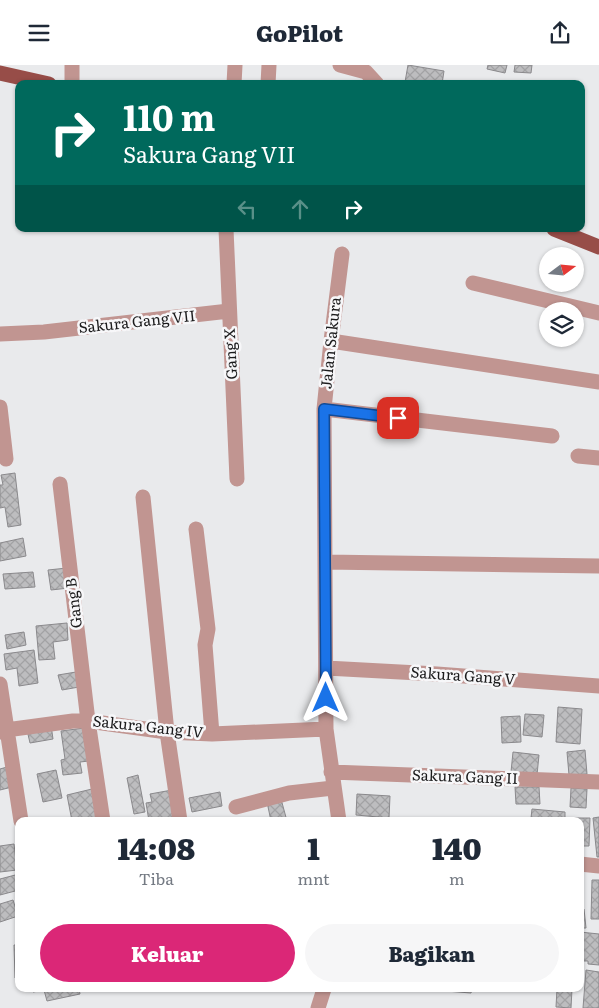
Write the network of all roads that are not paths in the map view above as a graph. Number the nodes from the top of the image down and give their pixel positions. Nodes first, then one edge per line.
1 (72, 65) edge
2 (236, 65) edge
3 (269, 65) edge
4 (340, 65) edge
5 (0, 73) edge
6 (31, 80) edge
7 (72, 80) edge
8 (234, 80) edge
9 (268, 80) edge
10 (373, 80) edge
11 (226, 232) edge
12 (562, 232) edge
13 (599, 247) edge
14 (342, 254) dead end
15 (473, 283) dead end
16 (229, 311) junction
17 (599, 313) edge
18 (0, 334) edge
19 (331, 341) junction
20 (599, 382) edge
21 (0, 407) edge
22 (324, 409) junction
23 (552, 436) dead end
24 (578, 456) dead end
25 (599, 458) edge
26 (6, 459) dead end
27 (237, 479) dead end
28 (60, 484) dead end
29 (143, 497) dead end
30 (196, 529) dead end
31 (326, 562) junction
32 (599, 565) edge
33 (326, 668) junction
34 (0, 684) edge
35 (599, 686) edge
36 (88, 721) junction
37 (326, 729) junction
38 (3, 731) edge
39 (167, 732) junction
40 (212, 734) junction
41 (331, 772) junction
42 (599, 782) edge
43 (333, 788) junction
44 (236, 807) dead end
45 (20, 817) edge
46 (102, 817) edge
47 (179, 817) edge
48 (338, 817) edge
49 (584, 864) edge
50 (599, 866) edge
51 (323, 992) edge
52 (318, 1008) edge

1 - 7 street
2 - 8 street
3 - 9 street
4 - 10 street
5 - 6 main road
11 - 16 street, Gang X
12 - 13 main road
14 - 19 street, Jalan Sakura
15 - 17 street
16 - 18 street, Sakura Gang VII
16 - 27 street, Gang X
19 - 20 street
19 - 22 street, Jalan Sakura
21 - 26 street
22 - 23 street
22 - 31 street, Jalan Sakura
24 - 25 street
28 - 36 street, Gang B
29 - 39 street
30 - 40 street
31 - 32 street
31 - 33 street, Jalan Sakura
33 - 35 street, Sakura Gang V
33 - 37 street, Jalan Sakura
34 - 38 street
36 - 38 street, Sakura Gang IV
36 - 39 street, Sakura Gang IV
36 - 46 street, Gang B
37 - 40 street, Sakura Gang IV
37 - 41 street, Jalan Sakura
38 - 45 street
39 - 40 street, Sakura Gang IV
39 - 47 street
41 - 42 street, Sakura Gang II
41 - 43 street, Jalan Sakura
43 - 44 street
43 - 48 street, Jalan Sakura
49 - 50 street
51 - 52 street

